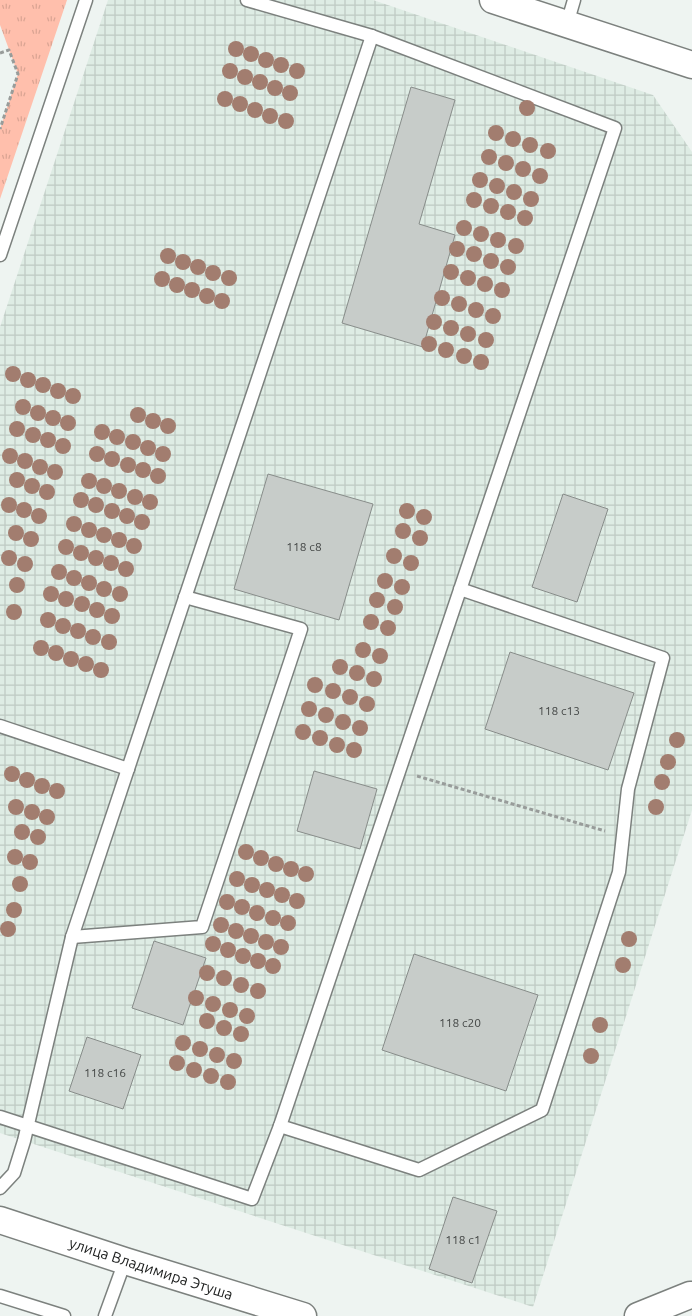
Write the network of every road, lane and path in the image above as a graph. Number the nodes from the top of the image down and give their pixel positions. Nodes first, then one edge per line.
1 (86, 0) edge
2 (247, 0) edge
3 (493, 0) edge
4 (570, 12) edge
5 (372, 36) junction
6 (0, 53) edge
7 (692, 65) edge
8 (0, 129) edge
9 (0, 255) edge
10 (460, 589) junction
11 (185, 597) junction
12 (0, 726) edge
13 (128, 768) junction
14 (399, 770) junction
15 (623, 837) junction
16 (72, 937) junction
17 (0, 1117) edge
18 (280, 1126) junction
19 (29, 1127) junction
20 (0, 1188) edge
21 (0, 1220) edge
22 (125, 1261) junction
23 (691, 1294) edge
24 (0, 1296) edge
25 (299, 1315) edge
26 (64, 1316) edge
27 (105, 1316) edge
28 (638, 1316) edge

1 - 9 lane
2 - 5 lane
3 - 4 street
4 - 7 street
5 - 10 lane
5 - 11 lane
6 - 8 path
10 - 14 lane
10 - 15 lane
11 - 13 lane
11 - 16 lane
12 - 13 lane
13 - 16 lane
14 - 15 path
14 - 18 lane
15 - 18 lane
16 - 19 lane
17 - 19 lane
18 - 19 lane
19 - 20 lane
21 - 22 street, улица Владимира Этуша
22 - 25 street, улица Владимира Этуша
22 - 27 lane
23 - 28 street
24 - 26 lane

